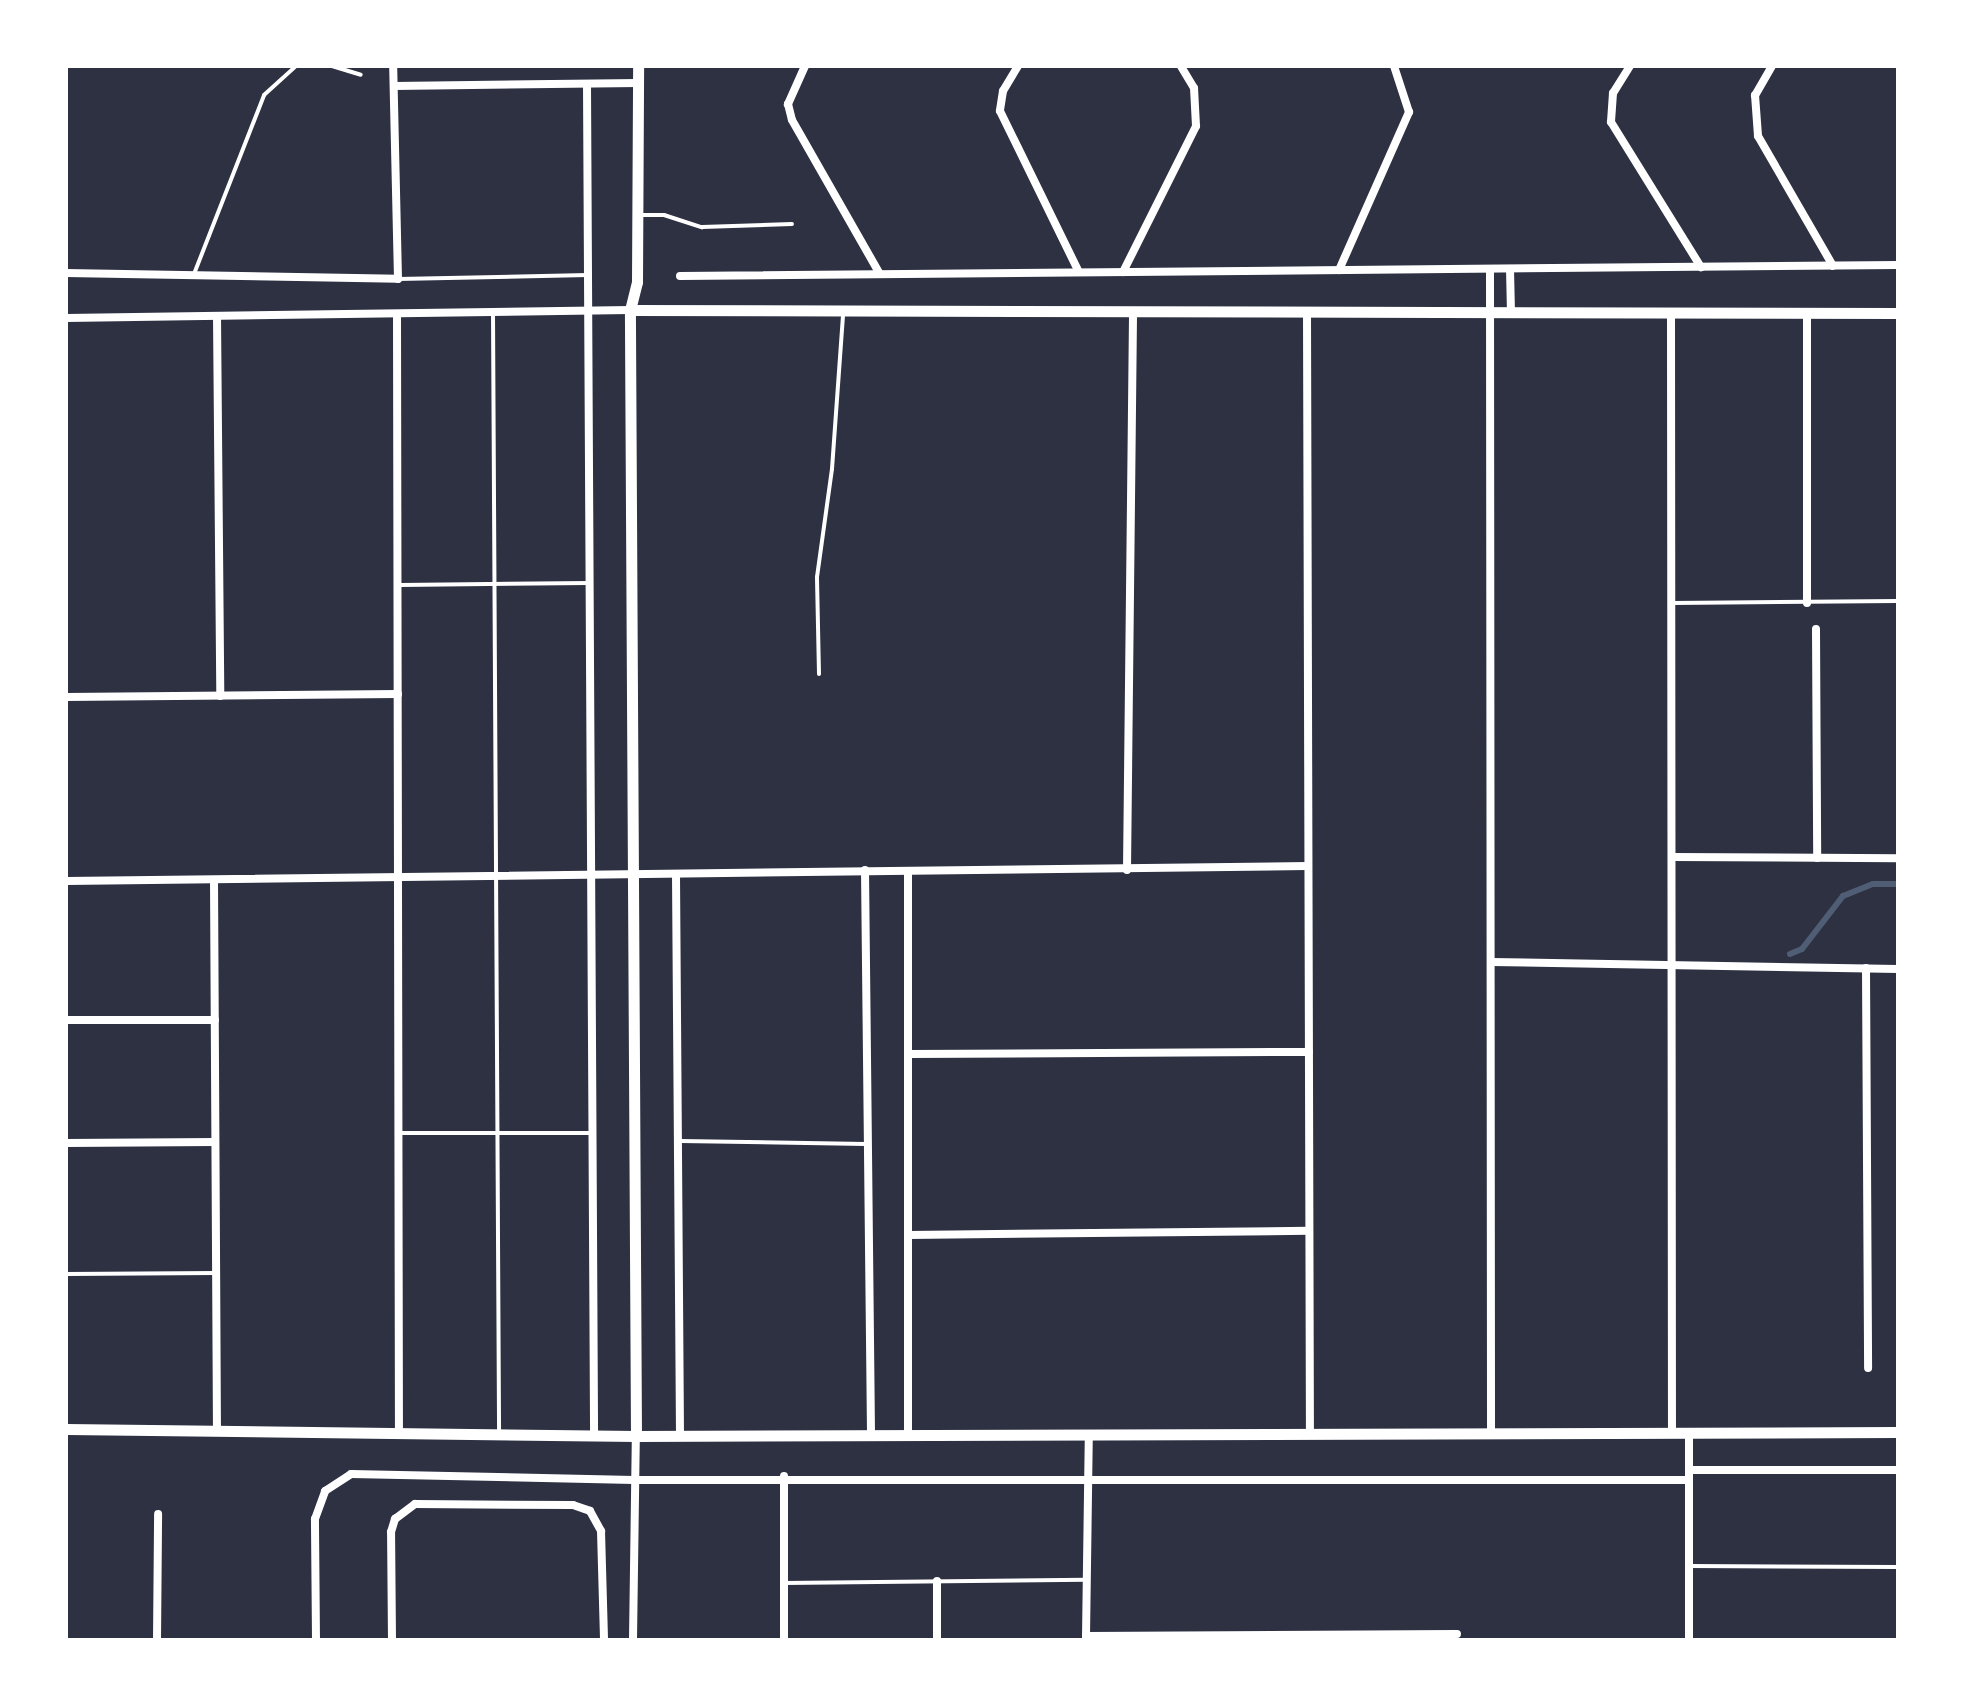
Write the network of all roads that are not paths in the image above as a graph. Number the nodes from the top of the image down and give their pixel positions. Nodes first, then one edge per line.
1 (296, 66) edge
2 (332, 66) edge
3 (393, 66) edge
4 (638, 66) edge
5 (805, 66) edge
6 (1018, 66) edge
7 (1181, 66) edge
8 (1394, 66) edge
9 (1630, 66) edge
10 (1772, 66) edge
11 (361, 75) dead end
12 (638, 83) junction
13 (587, 85) junction
14 (394, 86) junction
15 (638, 215) junction
16 (792, 224) dead end
17 (1898, 265) edge
18 (1833, 266) junction
19 (1701, 267) junction
20 (1490, 269) junction
21 (1510, 269) junction
22 (1339, 270) junction
23 (1079, 272) junction
24 (1123, 272) junction
25 (66, 273) edge
26 (880, 274) junction
27 (588, 275) junction
28 (194, 276) junction
29 (680, 276) dead end
30 (398, 279) junction
31 (630, 310) junction
32 (588, 311) junction
33 (493, 312) junction
34 (843, 312) junction
35 (1133, 312) junction
36 (1307, 312) junction
37 (1491, 313) junction
38 (1511, 313) junction
39 (1671, 313) junction
40 (1807, 313) junction
41 (1898, 313) edge
42 (397, 314) junction
43 (217, 316) junction
44 (66, 318) edge
45 (589, 583) junction
46 (494, 584) junction
47 (398, 585) junction
48 (1898, 601) edge
49 (1671, 603) junction
50 (1807, 603) junction
51 (1816, 629) dead end
52 (819, 674) dead end
53 (398, 694) junction
54 (220, 696) junction
55 (66, 697) edge
56 (1672, 857) junction
57 (1817, 858) junction
58 (1898, 858) edge
59 (1308, 866) junction
60 (865, 870) junction
61 (1127, 870) junction
62 (908, 872) junction
63 (676, 875) junction
64 (633, 877) junction
65 (496, 878) junction
66 (591, 878) junction
67 (399, 879) junction
68 (214, 880) junction
69 (66, 881) edge
70 (1491, 962) junction
71 (1672, 967) junction
72 (1866, 968) junction
73 (1898, 969) edge
74 (66, 1020) edge
75 (215, 1020) junction
76 (1309, 1052) junction
77 (908, 1054) junction
78 (399, 1133) junction
79 (497, 1133) junction
80 (592, 1133) junction
81 (680, 1141) junction
82 (215, 1142) junction
83 (66, 1143) edge
84 (868, 1144) junction
85 (1309, 1231) junction
86 (908, 1235) junction
87 (216, 1273) junction
88 (66, 1274) edge
89 (1868, 1368) dead end
90 (66, 1429) edge
91 (217, 1431) junction
92 (399, 1432) junction
93 (1898, 1432) edge
94 (1491, 1433) junction
95 (1672, 1433) junction
96 (1689, 1433) junction
97 (499, 1434) junction
98 (1089, 1434) junction
99 (1310, 1434) junction
100 (594, 1435) junction
101 (680, 1435) junction
102 (871, 1435) junction
103 (908, 1435) junction
104 (636, 1436) junction
105 (1689, 1470) junction
106 (1898, 1470) edge
107 (784, 1476) junction
108 (634, 1480) junction
109 (1088, 1480) junction
110 (1689, 1480) junction
111 (158, 1514) dead end
112 (1689, 1566) junction
113 (1898, 1567) edge
114 (1087, 1580) junction
115 (937, 1581) junction
116 (784, 1583) junction
117 (1457, 1634) dead end
118 (1086, 1638) edge
119 (1253, 1638) edge
120 (157, 1640) edge
121 (316, 1640) edge
122 (392, 1640) edge
123 (604, 1640) edge
124 (633, 1640) edge
125 (784, 1640) edge
126 (937, 1640) edge
127 (1689, 1640) edge

1 - 28 lane
2 - 11 lane
3 - 14 street
4 - 12 street
5 - 26 street
6 - 23 street
7 - 24 street
8 - 22 street
9 - 19 street
10 - 18 street
12 - 13 street
12 - 15 street
13 - 14 street
13 - 27 street
14 - 30 street
15 - 16 lane
15 - 31 street
17 - 18 street
18 - 19 street
19 - 21 street
20 - 21 street
20 - 22 street
20 - 37 street
21 - 38 street
22 - 24 street
23 - 24 street
23 - 26 street
25 - 28 street
26 - 29 street
27 - 30 lane
27 - 32 street
28 - 30 street
31 - 32 street
31 - 34 street
31 - 64 street
32 - 33 street
32 - 45 street
33 - 42 street
33 - 46 lane
34 - 35 street
34 - 52 lane
35 - 36 street
35 - 61 street
36 - 37 street
36 - 59 street
37 - 38 street
37 - 70 street
38 - 39 street
39 - 40 street
39 - 49 street
40 - 41 street
40 - 50 street
42 - 43 street
42 - 47 street
43 - 44 street
43 - 54 street
45 - 46 lane
45 - 66 street
46 - 47 lane
46 - 65 lane
47 - 53 street
48 - 50 lane
49 - 50 lane
49 - 56 street
51 - 57 street
53 - 54 street
53 - 67 street
54 - 55 street
56 - 57 street
56 - 71 street
57 - 58 street
59 - 61 street
59 - 76 street
60 - 62 street
60 - 63 street
60 - 84 street
61 - 62 street
62 - 77 street
63 - 64 street
63 - 81 street
64 - 66 street
64 - 104 street
65 - 66 street
65 - 67 street
65 - 79 lane
66 - 80 street
67 - 68 street
67 - 78 street
68 - 69 street
68 - 75 street
70 - 71 street
70 - 94 street
71 - 72 street
71 - 95 street
72 - 73 street
72 - 89 street
74 - 75 street
75 - 82 street
76 - 77 street
76 - 85 street
77 - 86 street
78 - 79 lane
78 - 92 street
79 - 80 lane
79 - 97 lane
80 - 100 street
81 - 84 lane
81 - 101 street
82 - 83 street
82 - 87 street
84 - 102 street
85 - 86 street
85 - 99 street
86 - 103 street
87 - 88 lane
87 - 91 street
90 - 91 street
91 - 92 street
92 - 97 street
93 - 96 street
94 - 95 street
94 - 99 street
95 - 96 street
96 - 105 street
97 - 100 street
98 - 99 street
98 - 103 street
98 - 109 street
100 - 104 street
101 - 102 street
101 - 104 street
102 - 103 street
104 - 108 street
105 - 106 street
105 - 110 street
107 - 108 street
107 - 109 street
107 - 116 street
108 - 121 street
108 - 124 street
109 - 110 street
109 - 114 street
110 - 112 street
111 - 120 street
112 - 113 lane
112 - 127 street
114 - 115 lane
114 - 118 street
115 - 116 lane
115 - 126 street
116 - 125 street
117 - 119 street
118 - 119 street
122 - 123 street

